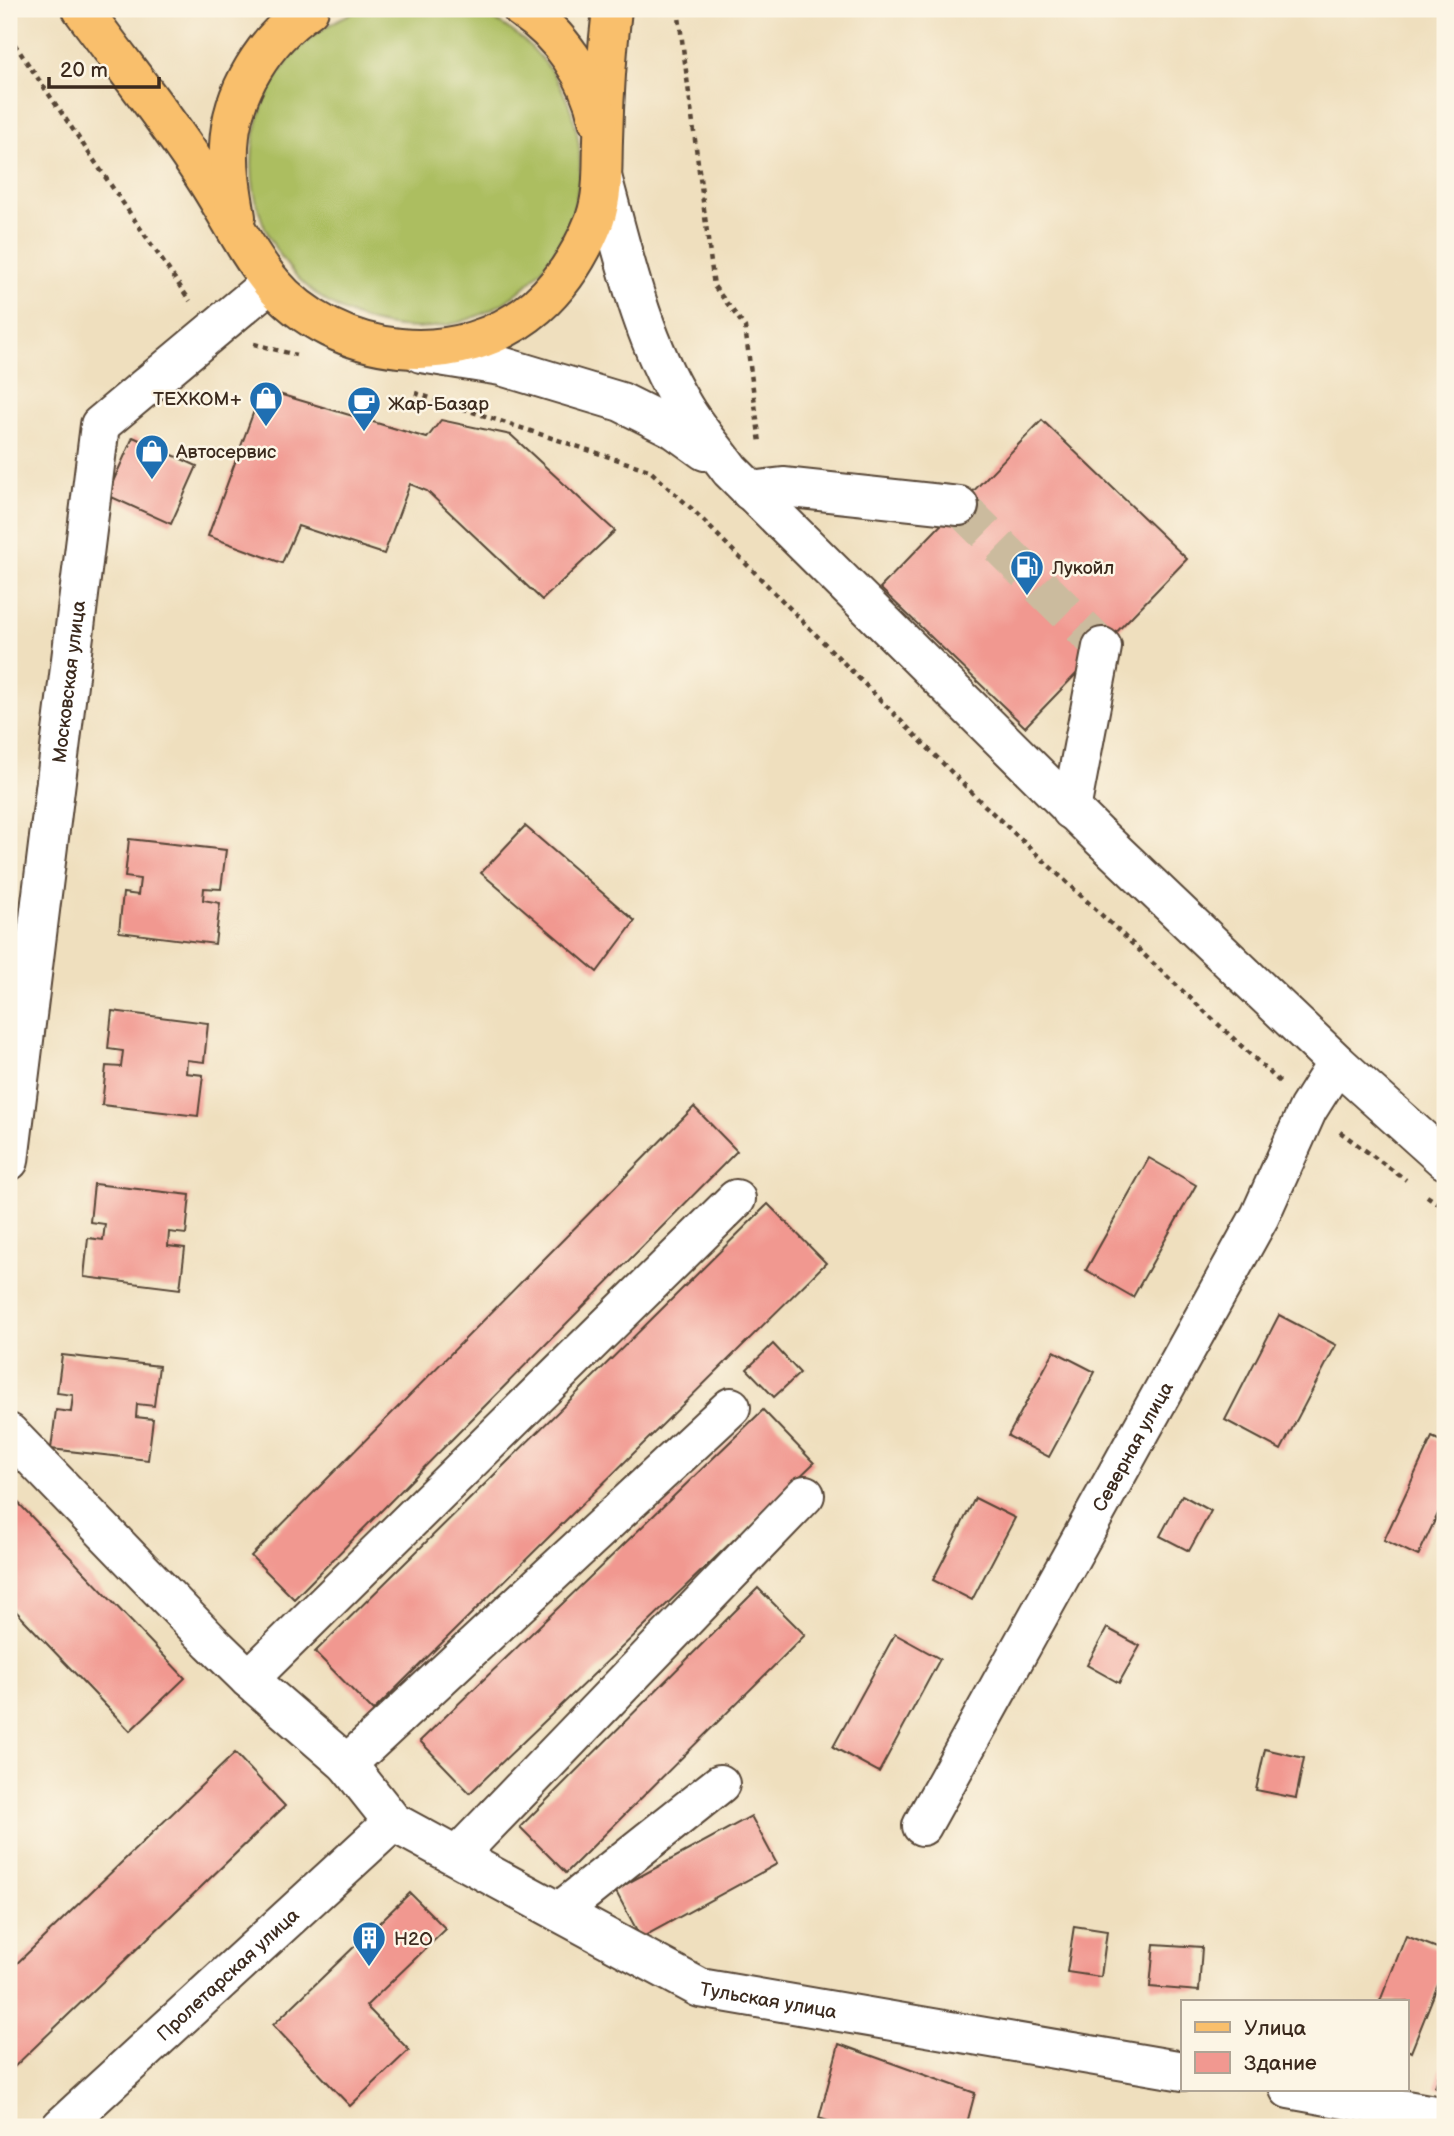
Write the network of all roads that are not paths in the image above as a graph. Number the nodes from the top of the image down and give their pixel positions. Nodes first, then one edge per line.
1 (82, 9) edge
2 (309, 9) edge
3 (523, 9) edge
4 (612, 9) edge
5 (603, 161) junction
6 (261, 267) junction
7 (398, 349) junction
8 (755, 482) junction
9 (959, 506) tunnel mouth
10 (1101, 647) dead end
11 (1071, 810) junction
12 (1337, 1063) junction
13 (1445, 1160) edge
14 (9, 1161) edge
15 (736, 1199) dead end
16 (731, 1406) dead end
17 (9, 1433) edge
18 (805, 1495) dead end
19 (249, 1679) junction
20 (347, 1764) junction
21 (720, 1784) dead end
22 (393, 1822) junction
23 (922, 1826) dead end
24 (457, 1856) junction
25 (559, 1912) junction
26 (1181, 2071) edge
27 (1295, 2090) edge
28 (1445, 2117) edge
29 (61, 2127) edge

1 - 6 main road
2 - 6 main road
3 - 5 main road
4 - 5 main road
5 - 7 main road
5 - 8 street
6 - 7 main road
6 - 14 street, Московская улица
7 - 8 street
8 - 9 street
8 - 11 street
10 - 11 street
11 - 12 street
12 - 13 street
12 - 23 street, Северная улица
15 - 19 street
16 - 20 street
17 - 19 street
18 - 24 street
19 - 20 street
20 - 22 street
21 - 25 street
22 - 24 street, Тульская улица
22 - 29 street, Пролетарская улица
24 - 25 street, Тульская улица
25 - 26 street, Тульская улица
27 - 28 street

